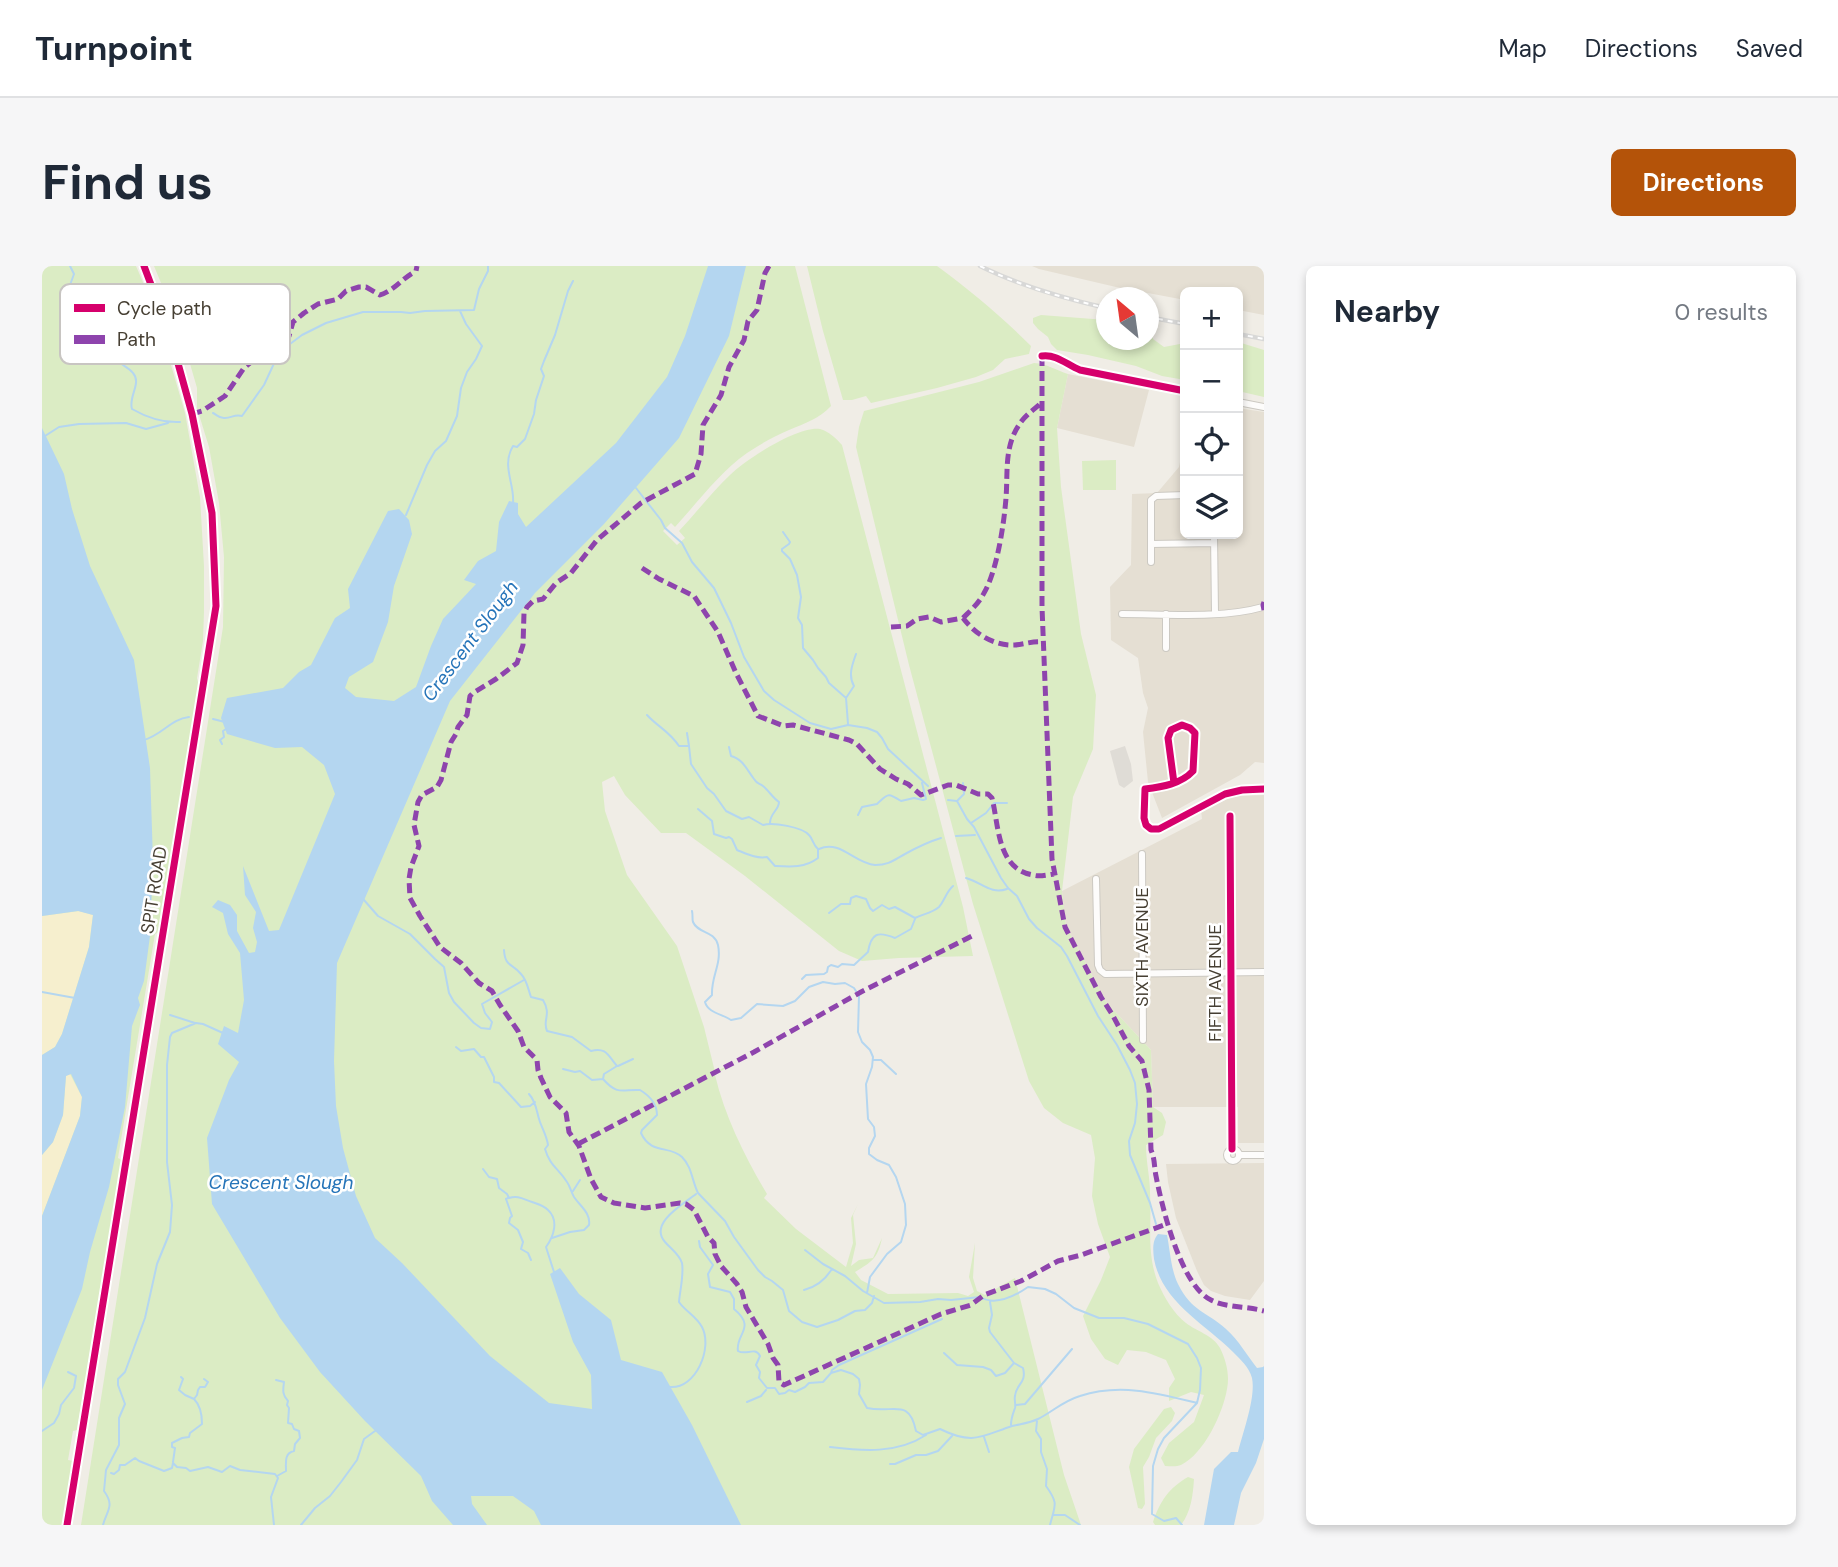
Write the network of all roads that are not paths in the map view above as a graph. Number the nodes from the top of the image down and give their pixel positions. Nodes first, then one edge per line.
1 (144, 266) edge
2 (151, 284) edge
3 (1042, 356) dead end
4 (179, 364) edge
5 (1180, 390) edge
6 (1243, 403) edge
7 (1264, 407) edge
8 (1180, 495) edge
9 (1214, 539) edge
10 (1214, 543) junction
11 (1151, 544) junction
12 (1151, 562) dead end
13 (1264, 606) edge
14 (1215, 613) junction
15 (1122, 614) dead end
16 (1166, 614) junction
17 (1166, 648) dead end
18 (1174, 783) junction
19 (1264, 789) edge
20 (1230, 816) dead end
21 (1142, 855) dead end
22 (1096, 879) dead end
23 (1231, 972) junction
24 (1264, 972) edge
25 (1142, 973) junction
26 (1143, 1040) dead end
27 (1231, 1149) junction
28 (1239, 1155) junction
29 (1264, 1155) edge
30 (67, 1525) edge

1 - 2 street, SPIT ROAD
3 - 5 street
4 - 30 street, SPIT ROAD
6 - 7 street
8 - 11 street
9 - 10 street
10 - 11 street
10 - 14 street
11 - 12 street
13 - 14 street
14 - 16 street
15 - 16 street
16 - 17 street
18 - 18 street
18 - 19 street
20 - 23 street, FIFTH AVENUE
21 - 25 street, SIXTH AVENUE
22 - 25 street
23 - 24 street
23 - 25 street
23 - 27 street, FIFTH AVENUE
25 - 26 street, SIXTH AVENUE
27 - 28 street
27 - 28 street
28 - 29 street

